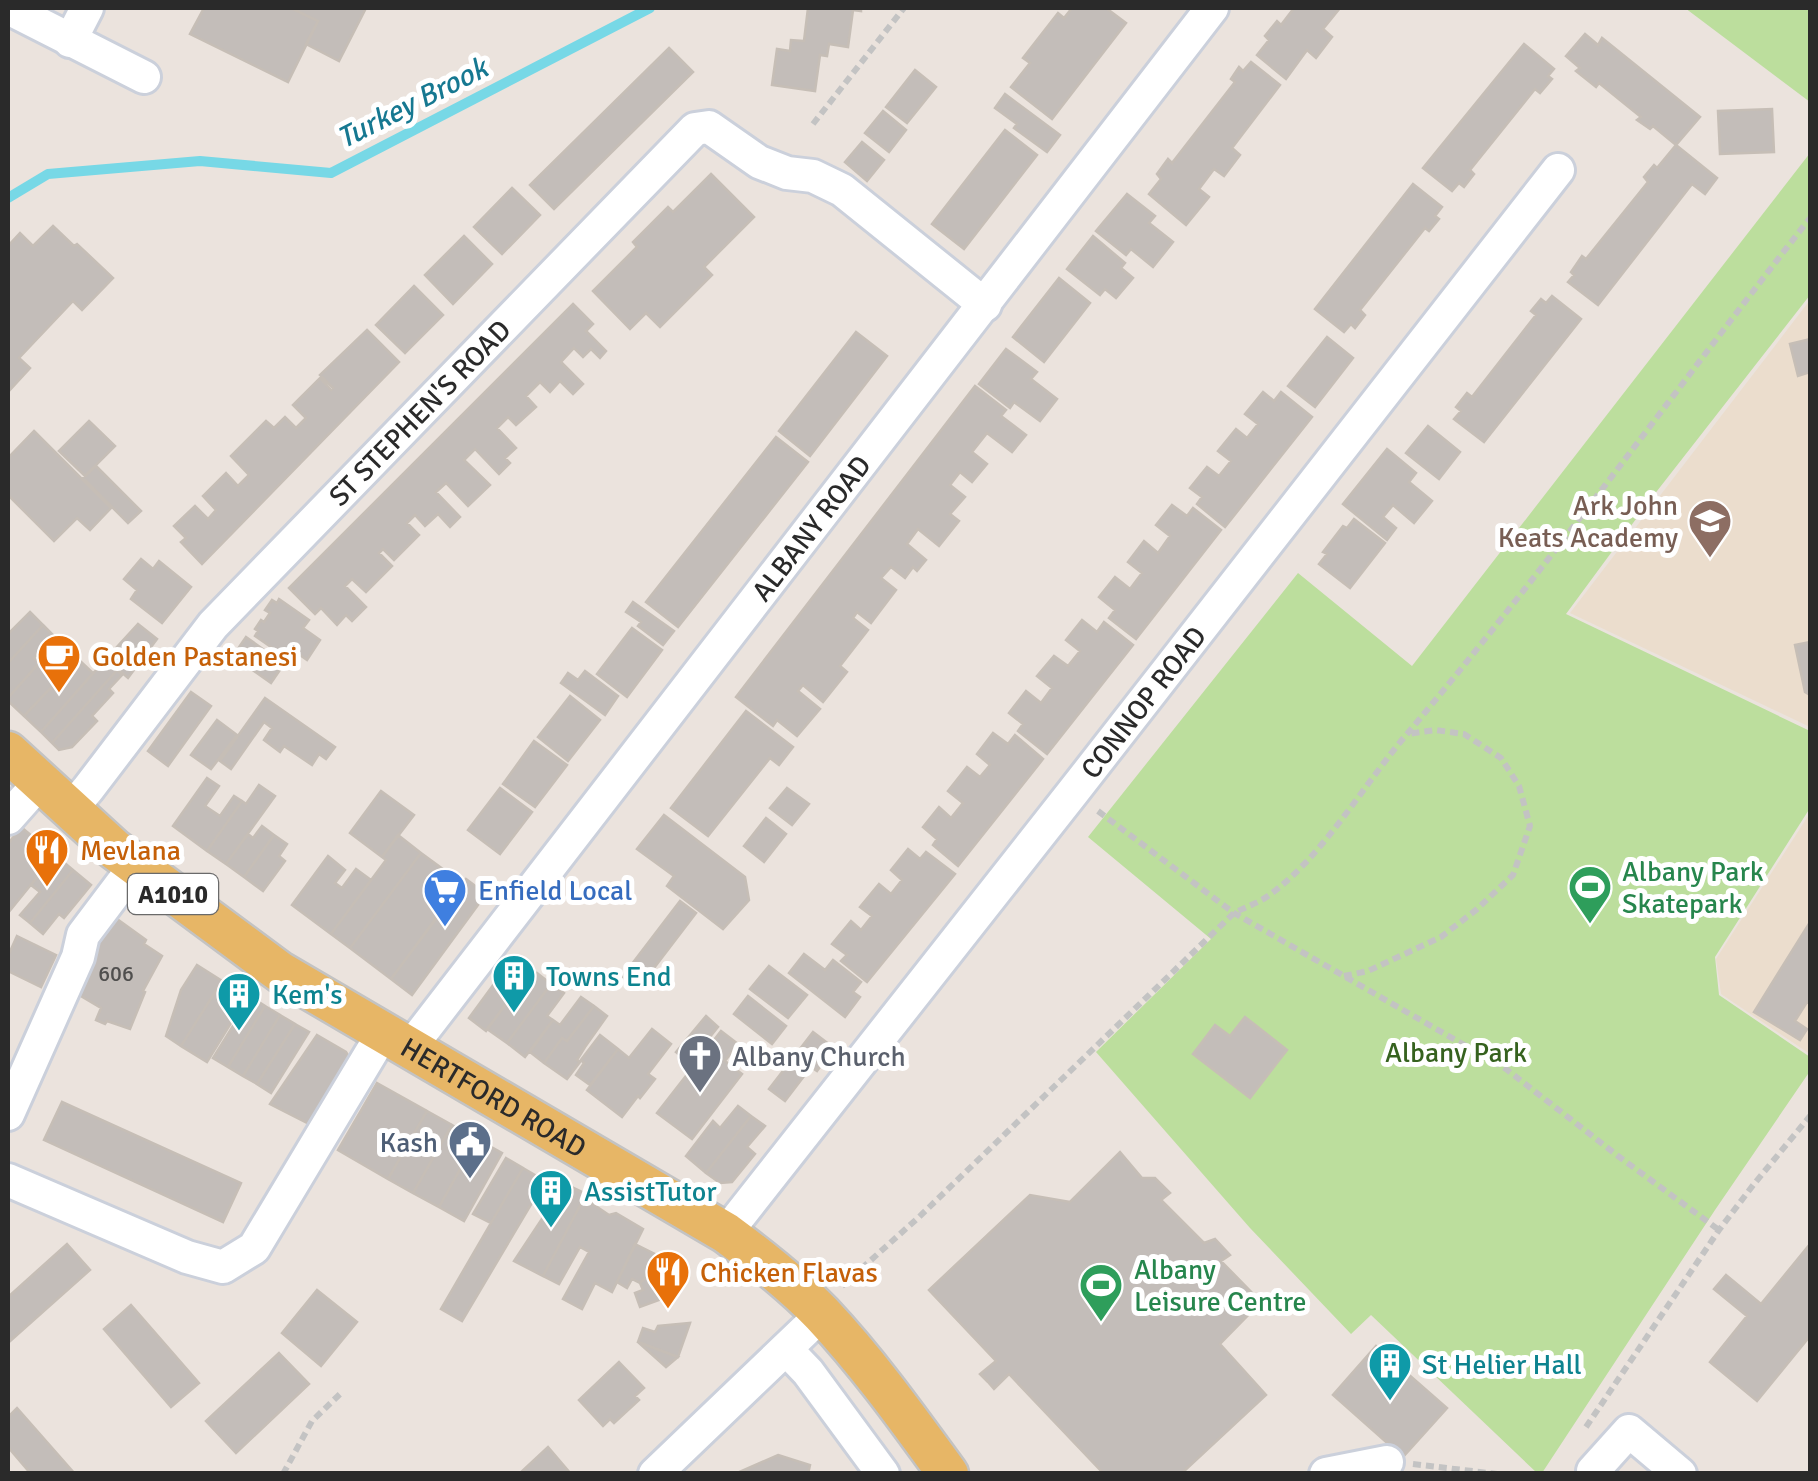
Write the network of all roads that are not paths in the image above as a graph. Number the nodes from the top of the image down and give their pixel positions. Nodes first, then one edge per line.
1 (8, 8) edge
2 (86, 8) edge
3 (1212, 8) edge
4 (70, 41) junction
5 (144, 77) dead end
6 (1558, 170) dead end
7 (984, 305) junction
8 (8, 752) edge
9 (40, 782) junction
10 (70, 810) junction
11 (8, 818) edge
12 (135, 866) junction
13 (396, 1041) junction
14 (8, 1114) edge
15 (8, 1180) edge
16 (726, 1233) junction
17 (831, 1301) junction
18 (786, 1349) junction
19 (1387, 1462) road end
20 (1593, 1471) dead end
21 (654, 1474) edge
22 (883, 1474) edge
23 (948, 1474) edge
24 (1326, 1474) edge
25 (1680, 1474) edge

1 - 4 street
2 - 4 street
3 - 7 street, ALBANY ROAD
4 - 5 street
6 - 16 street, CONNOP ROAD
7 - 10 street, ST STEPHEN'S ROAD
7 - 13 street, ALBANY ROAD
8 - 9 main road, HERTFORD ROAD / A1010
9 - 10 main road, HERTFORD ROAD / A1010
9 - 11 street
10 - 12 main road, HERTFORD ROAD / A1010
12 - 13 main road, HERTFORD ROAD / A1010
12 - 14 street
13 - 15 street, ALBANY ROAD
13 - 16 main road, HERTFORD ROAD / A1010
16 - 17 main road, HERTFORD ROAD / A1010
17 - 18 street
17 - 23 main road, HERTFORD ROAD / A1010
18 - 21 street
18 - 22 street
19 - 24 street
20 - 25 street

